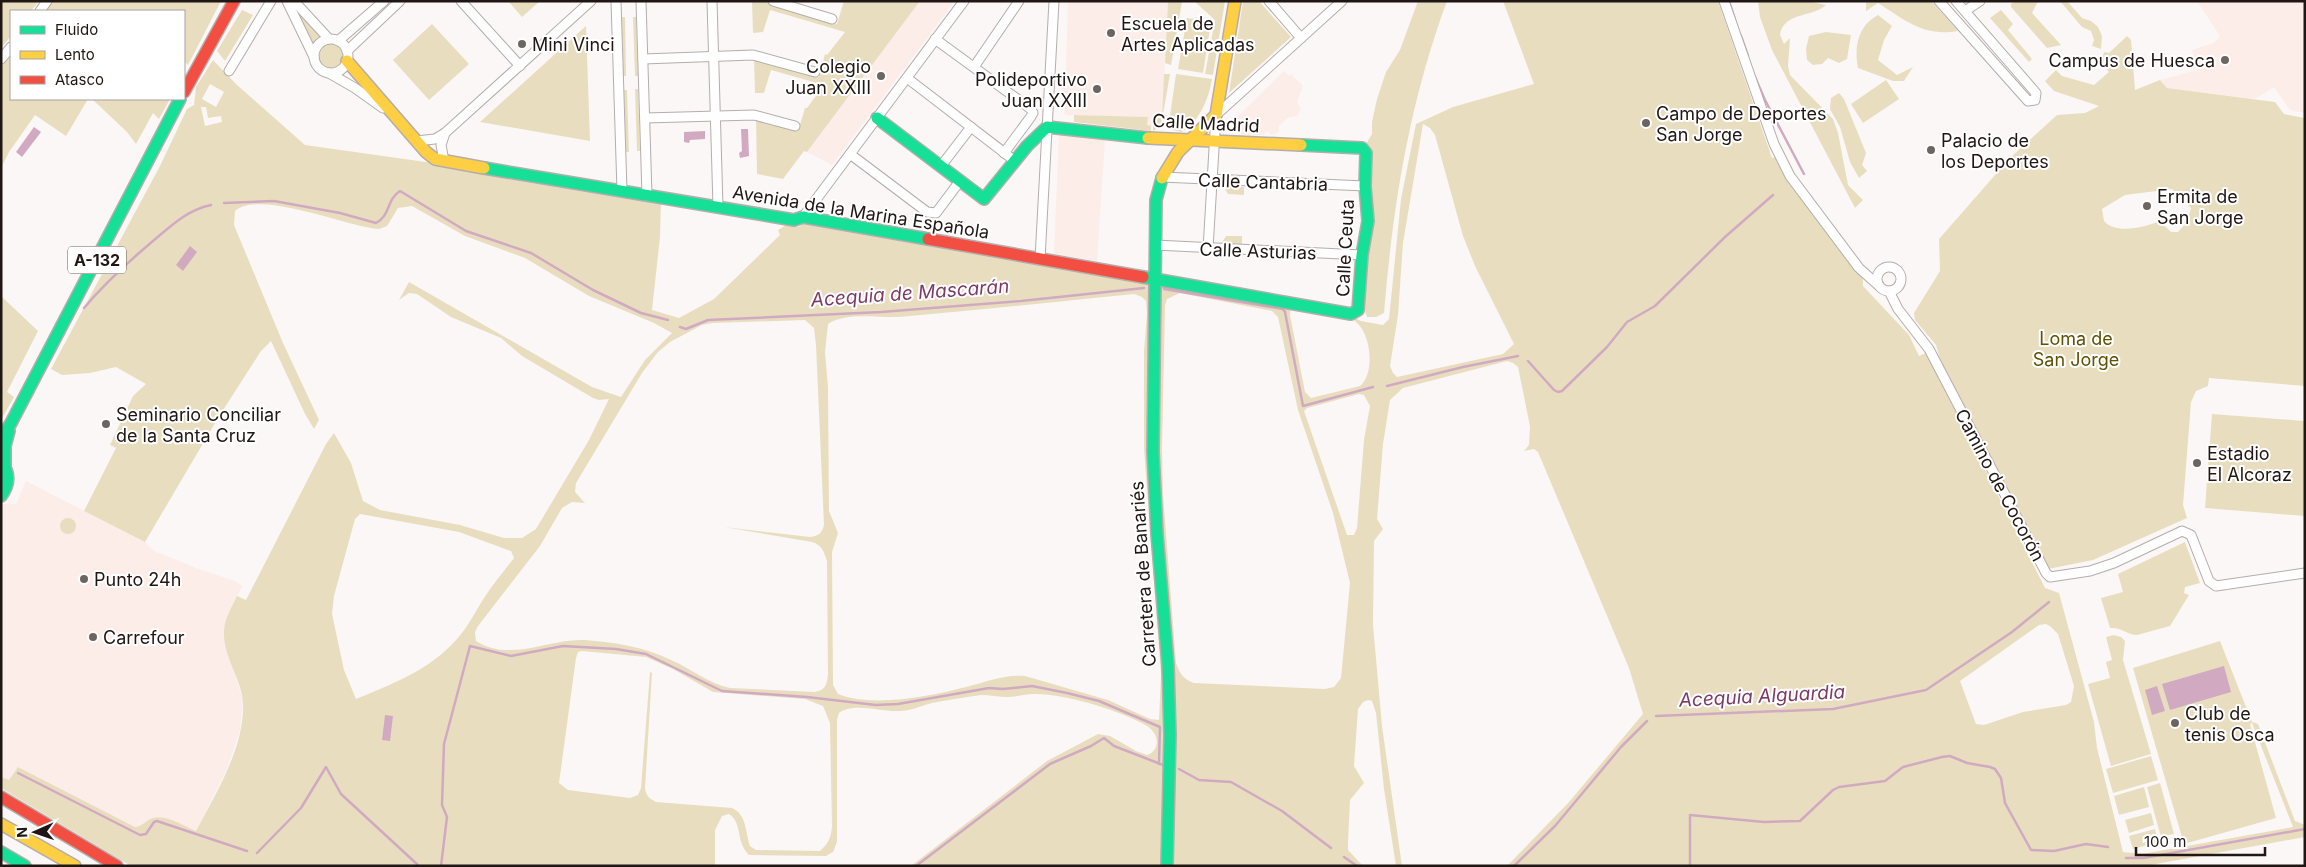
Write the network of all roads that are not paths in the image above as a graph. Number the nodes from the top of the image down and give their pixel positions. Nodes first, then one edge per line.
1 (234, 1) edge
2 (271, 1) edge
3 (287, 1) edge
4 (294, 1) edge
5 (384, 1) edge
6 (400, 1) edge
7 (461, 1) edge
8 (591, 1) edge
9 (616, 1) edge
10 (641, 1) edge
11 (712, 1) edge
12 (774, 1) edge
13 (964, 1) edge
14 (1019, 1) edge
15 (1054, 1) edge
16 (1234, 1) edge
17 (1269, 1) edge
18 (1342, 1) edge
19 (1724, 1) edge
20 (1939, 1) edge
21 (1956, 1) edge
22 (1980, 1) edge
23 (1965, 11) junction
24 (832, 19) dead end
25 (1301, 38) junction
26 (935, 39) junction
27 (334, 40) junction
28 (10, 48) edge
29 (347, 56) junction
30 (713, 56) junction
31 (1, 59) edge
32 (314, 59) junction
33 (643, 59) junction
34 (520, 66) junction
35 (974, 67) junction
36 (229, 71) dead end
37 (815, 72) dead end
38 (329, 73) junction
39 (907, 78) junction
40 (185, 90) edge
41 (179, 100) edge
42 (1216, 115) junction
43 (715, 116) junction
44 (644, 118) junction
45 (877, 118) junction
46 (400, 122) junction
47 (795, 126) dead end
48 (1047, 127) junction
49 (971, 128) junction
50 (445, 133) junction
51 (1187, 140) junction
52 (416, 141) junction
53 (1213, 141) junction
54 (1364, 149) joint
55 (1004, 153) junction
56 (850, 154) junction
57 (444, 161) junction
58 (1015, 162) junction
59 (941, 166) junction
60 (1162, 177) junction
61 (1212, 180) junction
62 (960, 181) junction
63 (1365, 186) junction
64 (622, 191) junction
65 (647, 196) junction
66 (718, 207) junction
67 (803, 217) junction
68 (1155, 245) junction
69 (1208, 249) junction
70 (1362, 256) junction
71 (1040, 259) junction
72 (1155, 280) junction
73 (1878, 285) junction
74 (1889, 291) junction
75 (1351, 314) joint
76 (11, 423) junction
77 (1, 438) edge
78 (3, 463) edge
79 (1, 496) edge
80 (2305, 574) edge
81 (1, 797) edge
82 (1, 824) edge
83 (1, 852) edge
84 (25, 866) edge
85 (75, 866) edge
86 (116, 866) edge
87 (1167, 866) edge

1 - 40 main road
2 - 36 street
3 - 32 street
4 - 27 street
5 - 27 street
6 - 29 street
7 - 34 street
8 - 34 street
9 - 64 street
10 - 33 street
11 - 30 street
12 - 24 street
13 - 26 street
14 - 35 street
15 - 48 street
16 - 42 main road
17 - 25 street
18 - 25 street
19 - 73 street
20 - 23 street
21 - 23 street
22 - 23 street
25 - 42 street
26 - 35 street
26 - 39 street
27 - 29 street
27 - 32 street
28 - 31 street
29 - 38 street
29 - 46 main road
30 - 33 street
30 - 37 street
30 - 43 street
32 - 38 street
33 - 44 street
34 - 50 street
35 - 55 street
38 - 46 street
39 - 45 street
39 - 49 street
41 - 76 main road, A-132
42 - 51 main road, Carretera de Banariés
42 - 53 street
43 - 44 street
43 - 47 street
43 - 66 street
44 - 65 street
45 - 56 street
45 - 59 main road
46 - 52 main road
48 - 51 main road, Calle Madrid
48 - 58 main road
48 - 71 street
49 - 55 street
49 - 59 street
50 - 52 street
50 - 57 street
51 - 53 main road, Calle Madrid
51 - 60 main road, Carretera de Banariés
52 - 57 main road, Avenida de la Marina Española
53 - 54 main road, Calle Madrid
53 - 61 street
54 - 63 main road, Calle Ceuta
55 - 58 street
56 - 62 street
56 - 67 street
57 - 64 main road, Avenida de la Marina Española
58 - 62 main road
59 - 62 main road
60 - 61 street, Calle Cantabria
60 - 68 main road, Carretera de Banariés
61 - 63 street, Calle Cantabria
61 - 69 street
63 - 70 main road, Calle Ceuta
64 - 65 main road, Avenida de la Marina Española
65 - 66 main road, Avenida de la Marina Española
66 - 67 main road, Avenida de la Marina Española
67 - 71 main road, Avenida de la Marina Española
68 - 69 street, Calle Asturias
68 - 72 main road, Carretera de Banariés
69 - 70 street, Calle Asturias
70 - 75 main road, Calle Ceuta
71 - 72 main road, Avenida de la Marina Española
72 - 75 main road, Avenida de la Marina Española
72 - 87 main road, Carretera de Banariés
73 - 74 street
73 - 74 street
74 - 80 street, Camino de Cocorón
76 - 77 main road, A-132
76 - 78 main road, A-132
78 - 79 main road, A-132
81 - 86 main road
82 - 85 main road
83 - 84 main road

